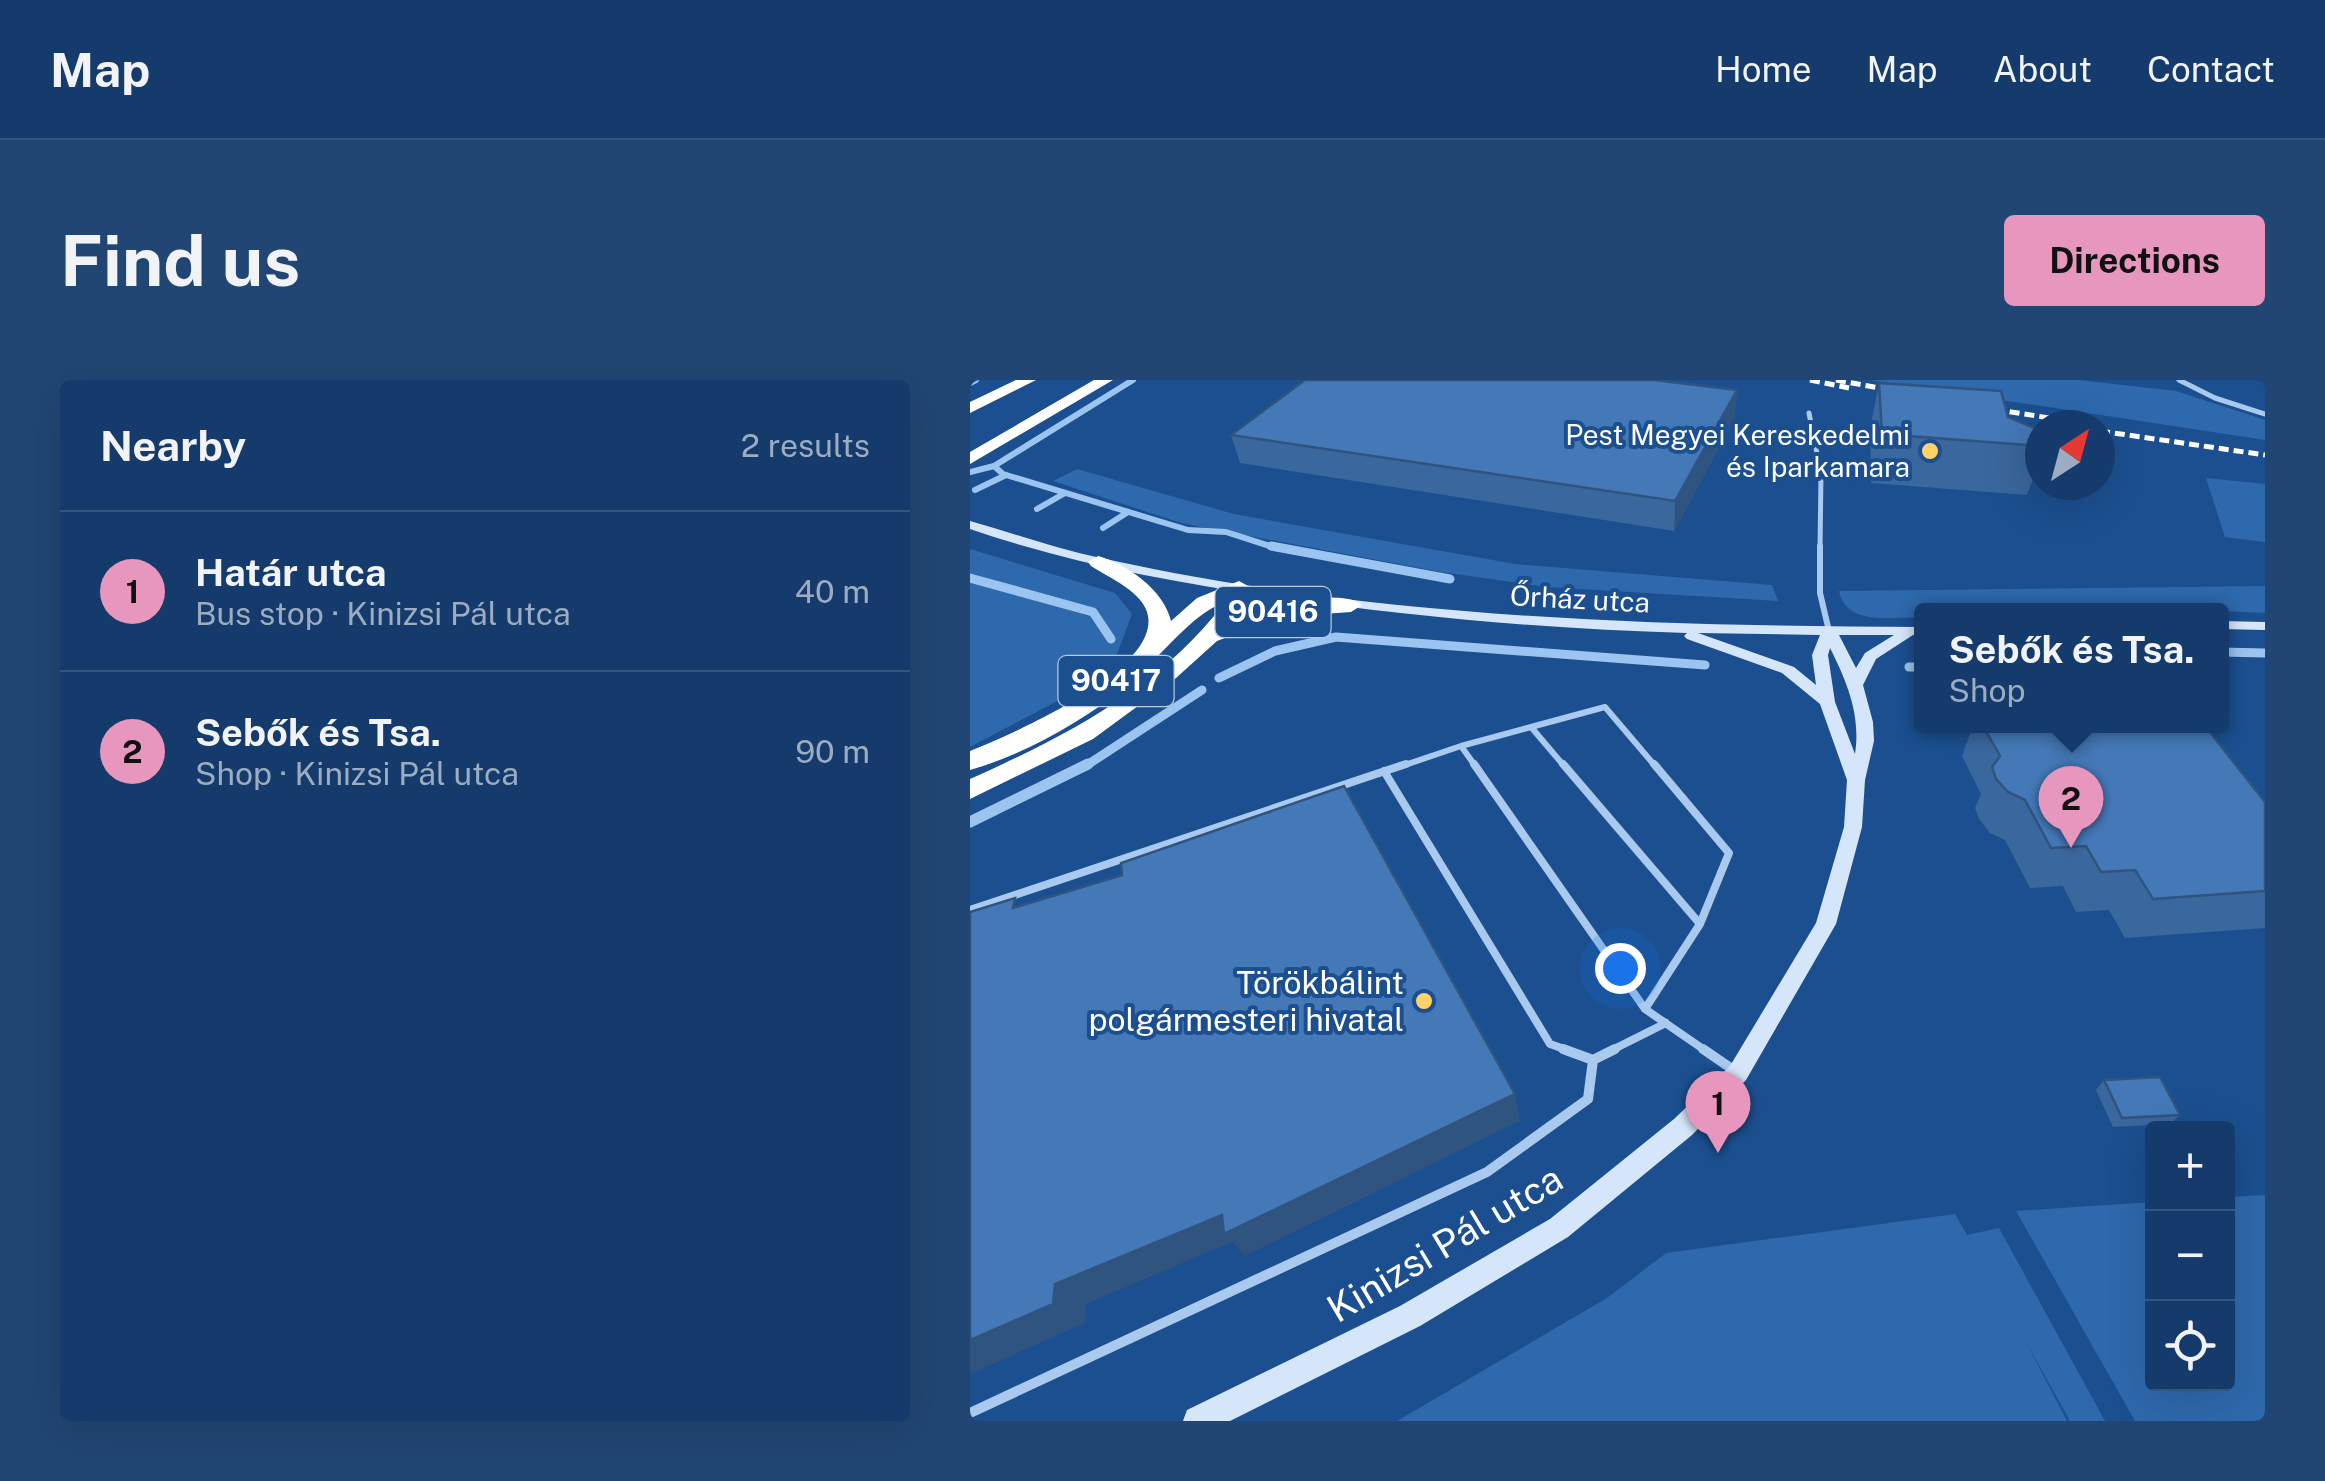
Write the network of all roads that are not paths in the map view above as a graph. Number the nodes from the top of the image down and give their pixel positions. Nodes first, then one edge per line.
1 (1028, 380) edge
2 (1084, 380) edge
3 (1105, 380) edge
4 (2179, 380) edge
5 (970, 408) edge
6 (1809, 413) dead end
7 (2265, 414) edge
8 (970, 440) edge
9 (970, 459) edge
10 (970, 525) edge
11 (1098, 562) junction
12 (1239, 588) junction
13 (1351, 605) junction
14 (2229, 625) edge
15 (2265, 626) edge
16 (1662, 629) junction
17 (1914, 631) edge
18 (1829, 632) junction
19 (1914, 634) edge
20 (1201, 643) junction
21 (1158, 645) junction
22 (1856, 684) junction
23 (1826, 702) junction
24 (1531, 727) junction
25 (1461, 746) junction
26 (970, 761) edge
27 (1384, 772) junction
28 (1856, 780) junction
29 (970, 790) edge
30 (970, 910) edge
31 (1700, 924) junction
32 (1646, 1009) junction
33 (1666, 1023) junction
34 (1594, 1060) junction
35 (1738, 1073) junction
36 (970, 1413) edge
37 (1198, 1421) edge

1 - 5 highway
2 - 8 highway
3 - 9 highway
4 - 7 lane
6 - 18 lane
10 - 11 street, Őrház utca
11 - 12 street, Őrház utca
11 - 21 highway, 90417
12 - 13 street, Őrház utca
12 - 20 highway, 90416
12 - 21 highway, 90417
13 - 16 street, Őrház utca
13 - 20 highway, 90416
14 - 15 street
16 - 18 street, Őrház utca
16 - 23 street
17 - 18 street, Őrház utca
18 - 22 street, Kinizsi Pál utca
18 - 23 street, Kinizsi Pál utca
19 - 22 street
20 - 29 highway, 90416
21 - 26 highway, 90417
22 - 28 street, Kinizsi Pál utca
23 - 28 street, Kinizsi Pál utca
24 - 25 lane
24 - 31 lane
24 - 31 lane
25 - 27 lane
25 - 32 lane
27 - 30 lane
27 - 34 lane
28 - 35 street, Kinizsi Pál utca
31 - 32 lane
32 - 33 lane
33 - 34 lane
33 - 35 lane
34 - 36 lane
35 - 37 street, Kinizsi Pál utca

